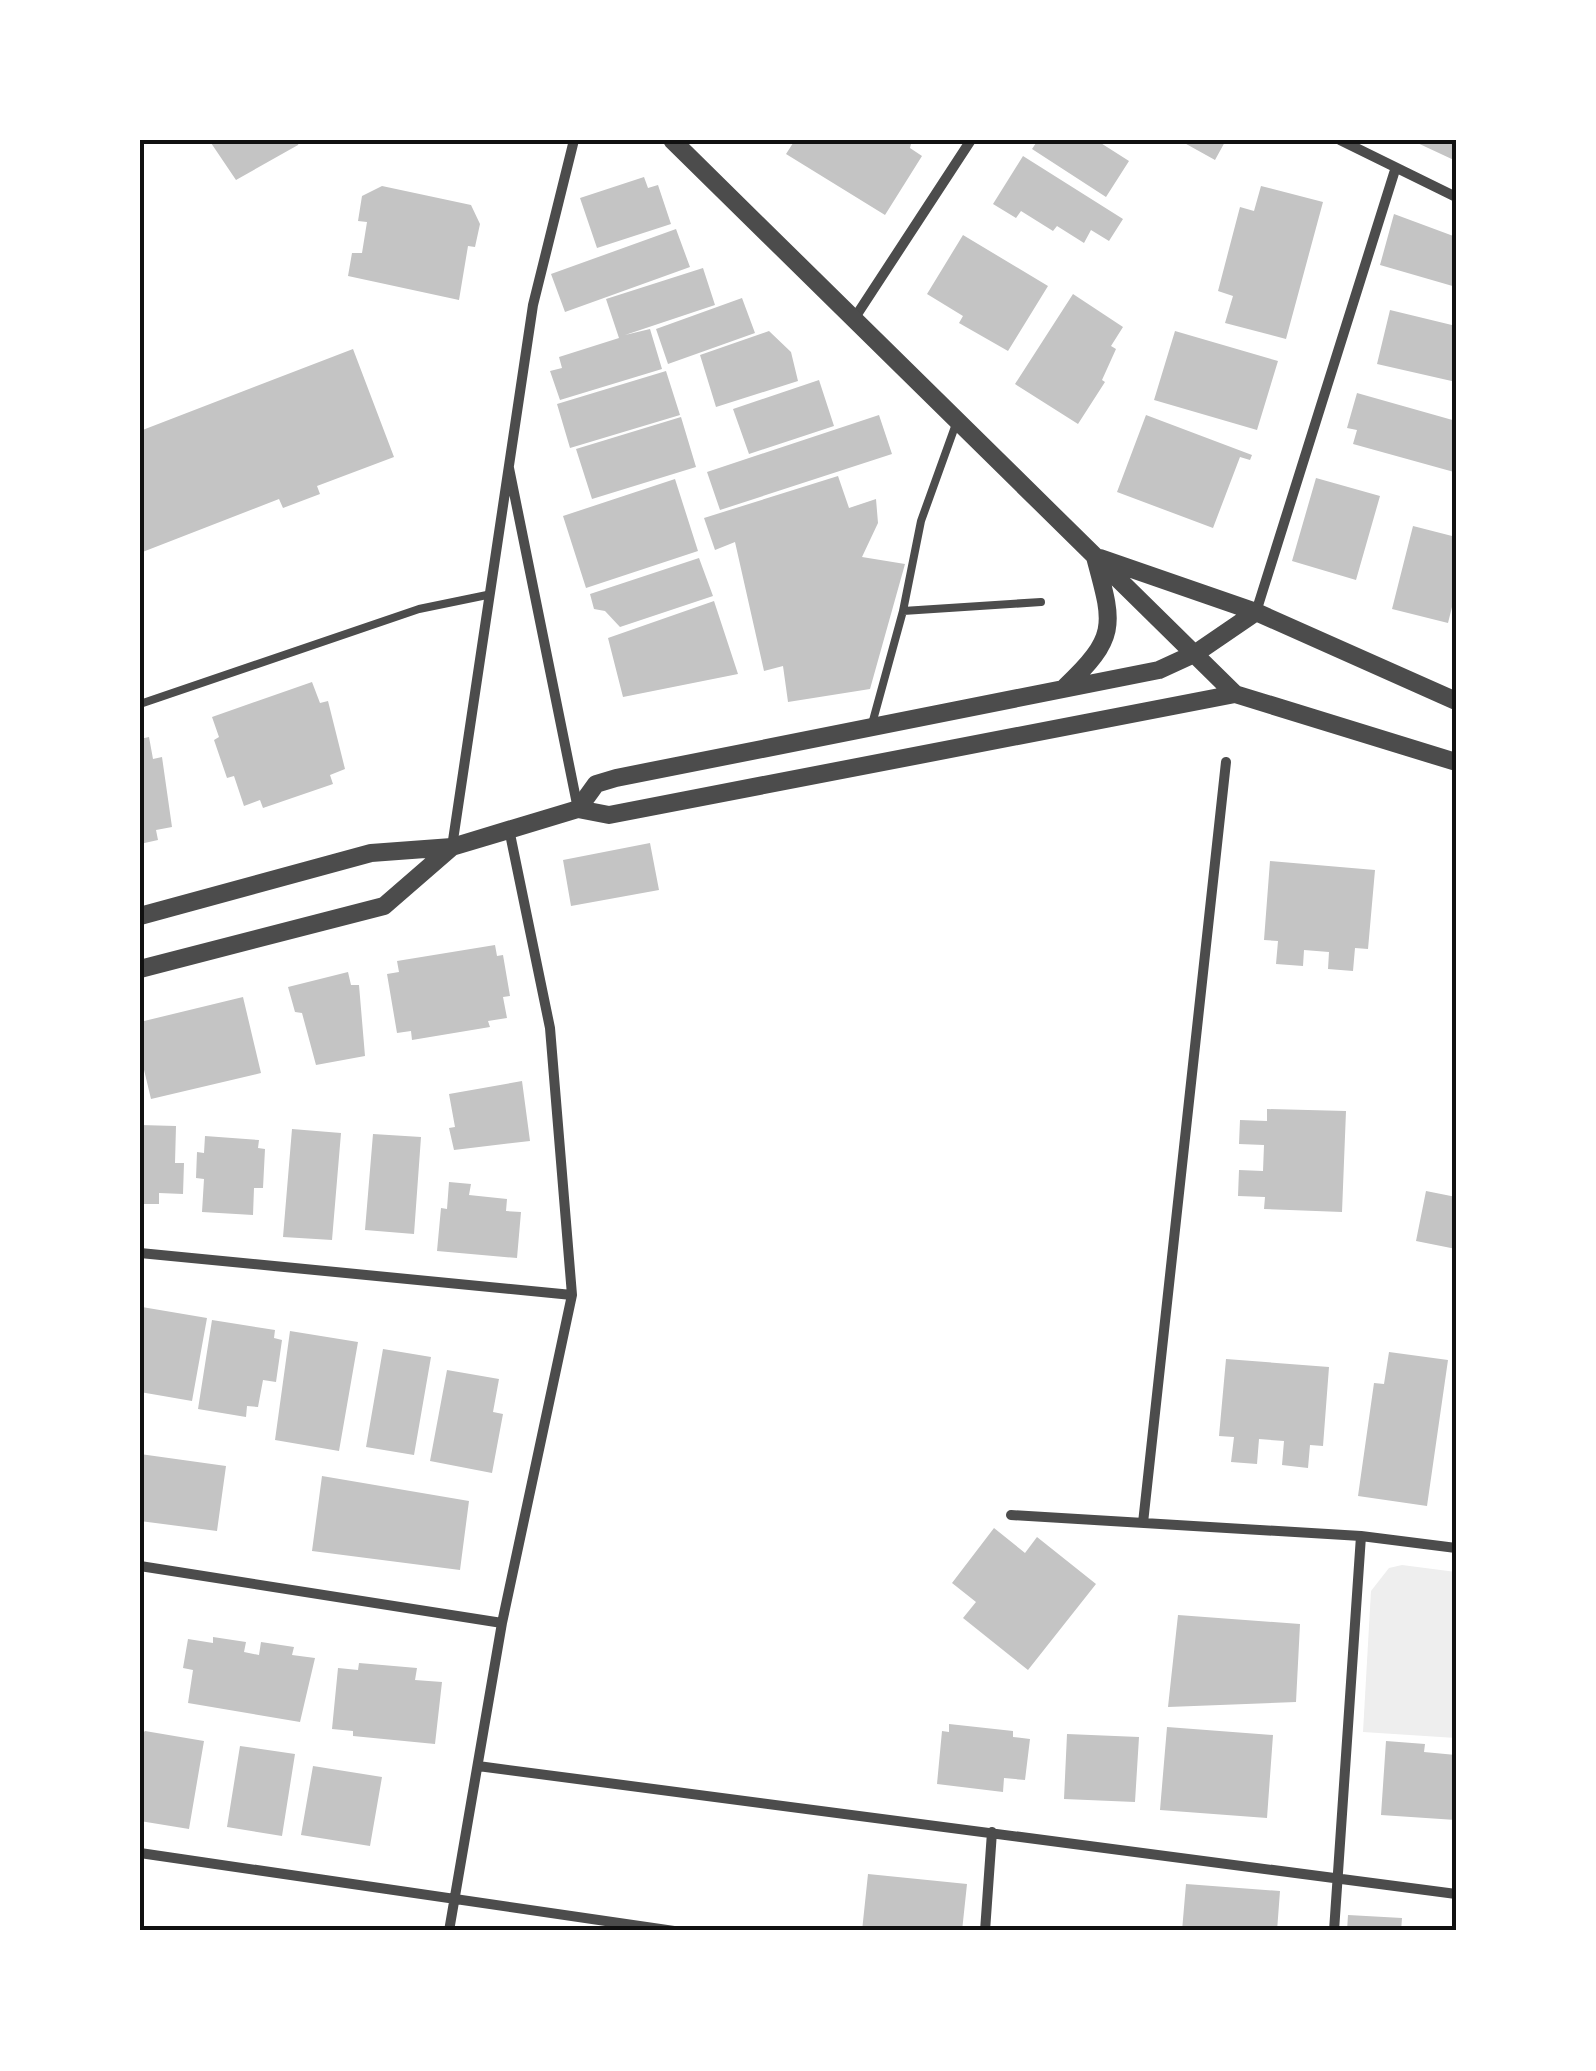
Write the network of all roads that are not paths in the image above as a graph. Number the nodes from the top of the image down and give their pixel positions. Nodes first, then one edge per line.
1 (574, 140) edge
2 (672, 140) edge
3 (972, 140) edge
4 (1340, 140) edge
5 (1395, 170) junction
6 (1456, 197) edge
7 (854, 318) junction
8 (957, 420) junction
9 (508, 462) junction
10 (1094, 556) junction
11 (487, 595) junction
12 (1041, 602) dead end
13 (903, 611) junction
14 (1256, 612) junction
15 (1196, 653) junction
16 (1063, 688) junction
17 (1235, 694) junction
18 (1456, 701) edge
19 (140, 704) edge
20 (871, 727) junction
21 (1226, 762) dead end
22 (1456, 762) edge
23 (578, 810) junction
24 (509, 827) junction
25 (452, 847) junction
26 (140, 916) edge
27 (140, 969) edge
28 (140, 1252) edge
29 (572, 1296) junction
30 (1011, 1516) dead end
31 (1143, 1523) junction
32 (1361, 1536) junction
33 (1456, 1548) edge
34 (140, 1566) edge
35 (502, 1623) junction
36 (478, 1766) junction
37 (992, 1832) junction
38 (140, 1854) edge
39 (1338, 1878) junction
40 (1456, 1894) edge
41 (454, 1902) junction
42 (674, 1929) edge
43 (449, 1931) edge
44 (985, 1931) edge
45 (1334, 1931) edge

1 - 9 street
2 - 7 street
3 - 7 street
4 - 5 street
5 - 6 street
5 - 14 street
7 - 8 street
8 - 10 street
8 - 13 lane
9 - 11 street
9 - 23 street
10 - 14 street
10 - 15 street
10 - 16 street
11 - 19 lane
11 - 25 street
12 - 13 lane
13 - 20 lane
14 - 15 street
14 - 18 street
15 - 16 street
15 - 17 street
16 - 20 street
17 - 22 street
17 - 23 street
20 - 23 street
21 - 31 street
23 - 24 street
24 - 25 street
24 - 29 street
25 - 26 street
25 - 27 street
28 - 29 street
29 - 35 street
30 - 31 street
31 - 32 street
32 - 33 street
32 - 39 street
34 - 35 street
35 - 36 street
36 - 37 street
36 - 41 street
37 - 39 street
37 - 44 street
38 - 41 street
39 - 40 street
39 - 45 street
41 - 42 street
41 - 43 street

